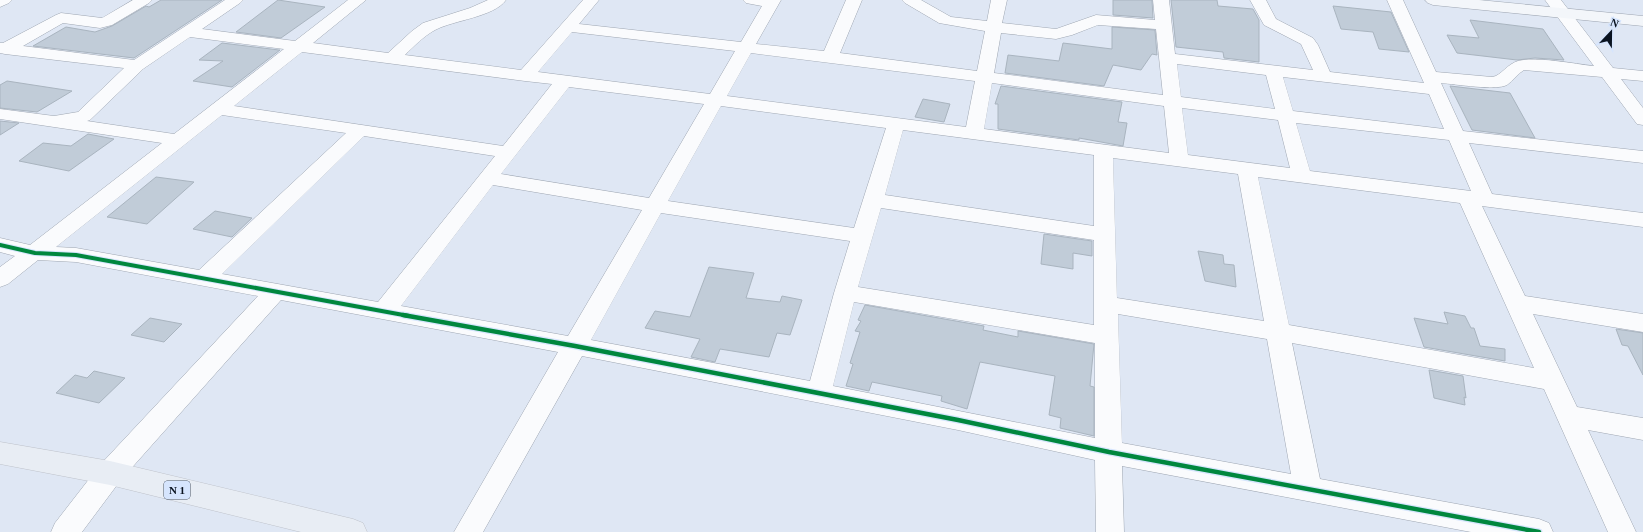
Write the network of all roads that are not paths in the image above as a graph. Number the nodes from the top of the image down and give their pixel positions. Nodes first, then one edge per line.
1 (4, 0) edge
2 (144, 0) edge
3 (235, 0) edge
4 (332, 0) edge
5 (498, 0) edge
6 (591, 0) edge
7 (854, 0) edge
8 (910, 0) edge
9 (999, 0) edge
10 (1161, 0) edge
11 (1258, 0) edge
12 (1396, 0) edge
13 (1433, 0) edge
14 (356, 1) edge
15 (765, 1) edge
16 (0, 2) edge
17 (1558, 6) edge
18 (1643, 21) edge
19 (1164, 25) junction
20 (567, 27) junction
21 (994, 28) junction
22 (187, 32) junction
23 (298, 46) junction
24 (2, 48) edge
25 (746, 48) junction
26 (830, 57) junction
27 (392, 58) junction
28 (1168, 58) junction
29 (137, 65) junction
30 (1273, 71) junction
31 (1609, 73) junction
32 (525, 76) junction
33 (1643, 76) edge
34 (985, 77) junction
35 (1324, 77) junction
36 (564, 81) junction
37 (1433, 84) junction
38 (716, 100) junction
39 (1172, 100) junction
40 (218, 109) junction
41 (0, 114) edge
42 (1286, 116) junction
43 (1643, 120) edge
44 (54, 121) junction
45 (896, 124) junction
46 (360, 130) junction
47 (974, 134) junction
48 (1457, 136) junction
49 (178, 140) junction
50 (1103, 150) junction
51 (508, 152) junction
52 (1643, 157) edge
53 (1179, 160) junction
54 (1247, 169) junction
55 (1302, 176) junction
56 (487, 178) junction
57 (1477, 199) junction
58 (873, 200) junction
59 (655, 206) junction
60 (1643, 220) edge
61 (1105, 235) junction
62 (862, 236) junction
63 (0, 244) edge
64 (35, 253) junction
65 (0, 279) edge
66 (203, 279) junction
67 (274, 292) junction
68 (845, 293) junction
69 (1516, 303) junction
70 (1106, 304) junction
71 (384, 310) junction
72 (1643, 323) edge
73 (1278, 332) junction
74 (1107, 336) junction
75 (575, 346) junction
76 (1552, 381) junction
77 (819, 393) junction
78 (1568, 416) junction
79 (1643, 429) edge
80 (1109, 452) junction
81 (0, 453) edge
82 (110, 474) junction
83 (1308, 489) junction
84 (337, 530) edge
85 (65, 532) edge
86 (468, 532) edge
87 (1110, 532) edge
88 (1539, 532) edge
89 (1622, 532) edge

1 - 16 street
2 - 24 street
3 - 22 street
4 - 14 street
5 - 27 street
6 - 20 street
7 - 26 street
8 - 21 street
9 - 21 street
10 - 19 street
11 - 35 street
12 - 37 street
13 - 17 main road
14 - 23 street
15 - 25 street
17 - 18 main road
17 - 31 street
19 - 21 street
19 - 28 street
20 - 25 street
20 - 32 street
21 - 34 street
22 - 23 street
22 - 29 street
23 - 27 street
23 - 40 street
24 - 29 street
25 - 26 street
25 - 38 street
26 - 34 street
27 - 32 street
28 - 30 street
28 - 39 street
29 - 44 street
30 - 35 street
30 - 42 street
31 - 33 street
31 - 37 street
31 - 43 street
32 - 36 street
34 - 39 street
34 - 47 street
35 - 37 street
36 - 38 street
36 - 51 street
37 - 48 street
38 - 45 street
38 - 59 street
39 - 42 street
39 - 53 street
40 - 46 street
40 - 49 street
41 - 44 street
42 - 48 street
42 - 55 street
44 - 49 street
45 - 47 street
45 - 58 street
46 - 51 street
46 - 66 street
47 - 50 street
48 - 52 street
48 - 57 street
49 - 64 street
50 - 53 street
50 - 61 street
51 - 56 street
53 - 54 street
54 - 55 street
54 - 73 street
55 - 57 street
56 - 59 street
56 - 71 street
57 - 60 street
57 - 69 street
58 - 61 street
58 - 62 street
59 - 62 street
59 - 75 street
61 - 70 street
62 - 68 street
63 - 64 street
64 - 65 street
64 - 66 street
66 - 67 street
67 - 71 street
67 - 82 street
68 - 74 street
68 - 77 street
69 - 72 street
69 - 76 street
70 - 73 street
70 - 74 street
71 - 75 street
73 - 76 street
73 - 83 street
74 - 80 street
75 - 77 street
75 - 86 street
76 - 78 street
77 - 80 street
78 - 79 street
78 - 89 street
80 - 83 street
80 - 87 street
81 - 82 highway, N 1
82 - 84 highway, N 1
82 - 85 street
83 - 88 street

